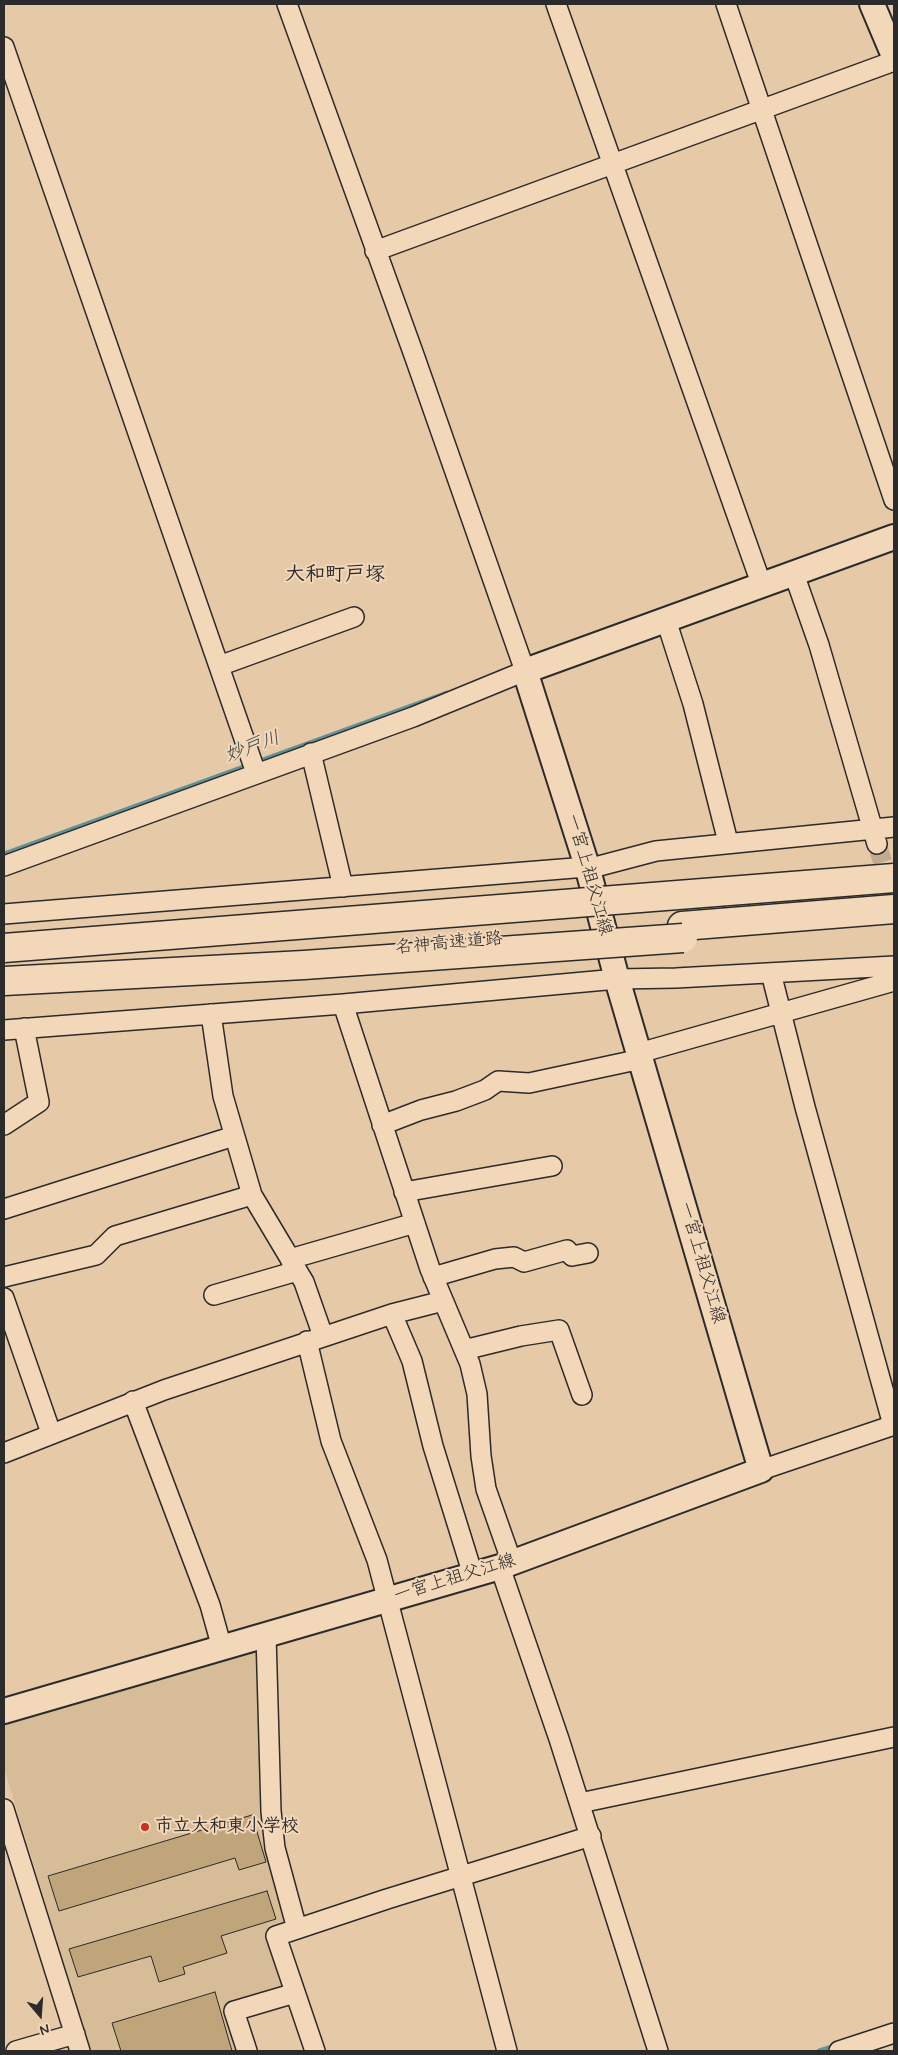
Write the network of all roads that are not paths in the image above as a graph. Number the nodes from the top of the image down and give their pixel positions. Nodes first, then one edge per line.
1 (287, 4) edge
2 (556, 4) edge
3 (726, 4) edge
4 (872, 4) edge
5 (4, 48) edge
6 (894, 56) edge
7 (894, 61) edge
8 (762, 109) junction
9 (612, 164) junction
10 (375, 251) junction
11 (894, 500) edge
12 (894, 537) edge
13 (794, 574) junction
14 (762, 586) junction
15 (354, 617) dead end
16 (666, 620) junction
17 (219, 666) junction
18 (525, 671) junction
19 (311, 753) junction
20 (254, 766) junction
21 (894, 827) edge
22 (875, 837) junction
23 (728, 842) junction
24 (4, 866) edge
25 (587, 866) junction
26 (894, 868) edge
27 (894, 878) edge
28 (343, 887) junction
29 (894, 909) edge
30 (4, 914) edge
31 (894, 924) edge
32 (4, 946) edge
33 (894, 966) edge
34 (771, 973) junction
35 (617, 979) junction
36 (4, 980) edge
37 (894, 981) edge
38 (343, 1004) junction
39 (780, 1013) junction
40 (211, 1014) junction
41 (24, 1028) junction
42 (4, 1030) edge
43 (640, 1056) junction
44 (4, 1125) edge
45 (382, 1125) junction
46 (234, 1136) junction
47 (552, 1166) dead end
48 (404, 1192) junction
49 (252, 1195) junction
50 (4, 1209) edge
51 (414, 1223) junction
52 (588, 1253) dead end
53 (294, 1265) junction
54 (4, 1277) edge
55 (433, 1277) junction
56 (214, 1294) dead end
57 (4, 1298) edge
58 (443, 1301) junction
59 (392, 1314) junction
60 (315, 1339) junction
61 (464, 1350) junction
62 (582, 1395) dead end
63 (133, 1401) junction
64 (894, 1425) edge
65 (51, 1433) junction
66 (4, 1453) edge
67 (761, 1470) junction
68 (506, 1565) junction
69 (473, 1575) junction
70 (388, 1600) junction
71 (266, 1636) junction
72 (222, 1648) junction
73 (4, 1711) edge
74 (894, 1737) edge
75 (580, 1803) junction
76 (4, 1809) edge
77 (591, 1836) junction
78 (461, 1876) junction
79 (297, 1929) junction
80 (295, 1993) junction
81 (894, 2033) edge
82 (77, 2043) edge
83 (16, 2051) edge
84 (247, 2051) edge
85 (315, 2051) edge
86 (507, 2051) edge
87 (658, 2051) edge
88 (839, 2051) edge

1 - 10 street
2 - 9 street
3 - 8 street
4 - 6 main road
5 - 17 street
7 - 8 street
8 - 9 street
8 - 11 street
9 - 10 street
9 - 14 street
10 - 18 street
12 - 13 main road
13 - 14 main road
13 - 22 street
14 - 16 main road
15 - 17 street
16 - 18 main road
16 - 23 street
17 - 20 street
18 - 19 street
18 - 25 main road, 一宮上祖父江線
19 - 20 street
19 - 28 street
20 - 24 street
21 - 22 street
22 - 23 street
23 - 25 street
25 - 28 street
25 - 35 main road, 一宮上祖父江線
26 - 32 highway
27 - 32 highway, 名神高速道路, bridge
28 - 30 street
29 - 36 highway, 名神高速道路, bridge
31 - 36 highway, bridge
33 - 34 street
34 - 35 street
34 - 39 street
35 - 38 street
35 - 43 main road, 一宮上祖父江線
37 - 39 street
38 - 40 street
38 - 45 street
39 - 43 street
39 - 64 street
40 - 41 street
40 - 46 street
41 - 42 street
41 - 44 street
43 - 45 street
43 - 67 main road, 一宮上祖父江線
45 - 48 street
46 - 49 street
46 - 50 street
47 - 48 street
48 - 51 street
49 - 53 street
49 - 54 street
51 - 53 street
51 - 55 street
52 - 55 street
53 - 56 street
53 - 60 street
55 - 58 street
57 - 65 street
58 - 59 street
58 - 61 street
59 - 60 street
59 - 69 street
60 - 63 street
60 - 70 street
61 - 62 street
61 - 68 street
63 - 65 street
63 - 72 street
64 - 67 street
65 - 66 street
67 - 68 main road, 一宮上祖父江線
68 - 69 main road, 一宮上祖父江線
68 - 75 street
69 - 70 main road, 一宮上祖父江線
70 - 71 main road, 一宮上祖父江線
70 - 78 street
71 - 72 main road, 一宮上祖父江線
71 - 79 street
72 - 73 main road, 一宮上祖父江線
74 - 75 street
75 - 77 street
76 - 82 street
77 - 78 street
77 - 87 street
78 - 79 street
78 - 86 street
79 - 80 street
80 - 84 street
80 - 85 street
81 - 88 street
82 - 83 street

